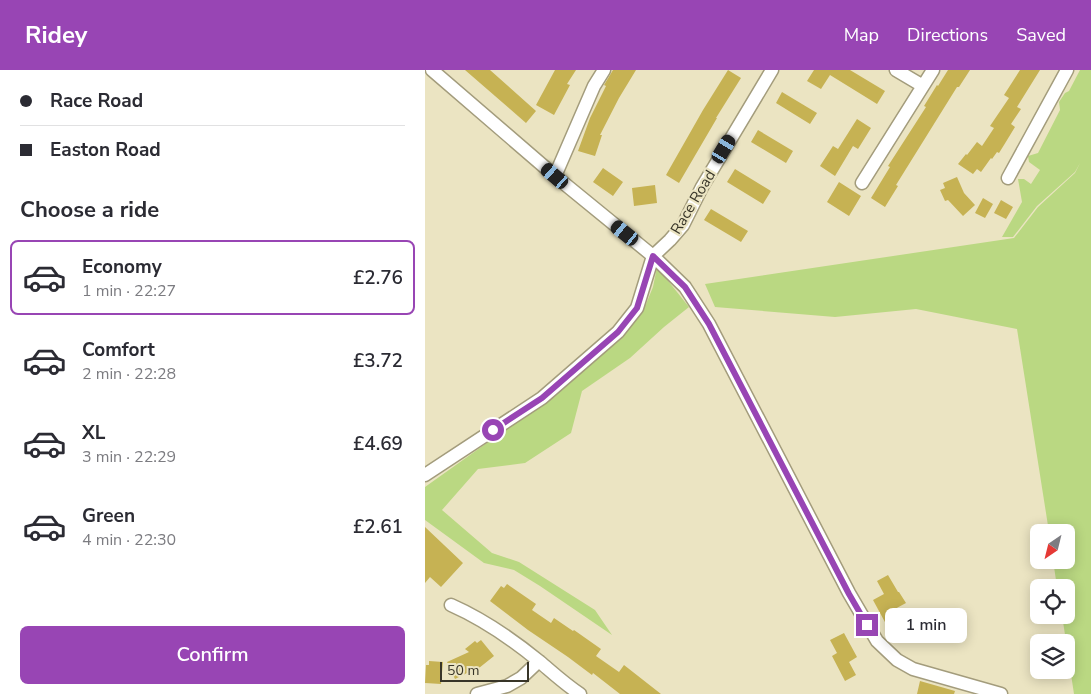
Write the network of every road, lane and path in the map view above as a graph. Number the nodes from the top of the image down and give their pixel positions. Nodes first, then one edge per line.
1 (432, 70) edge
2 (604, 70) edge
3 (772, 70) edge
4 (896, 70) edge
5 (933, 70) edge
6 (1067, 70) edge
7 (923, 86) junction
8 (555, 176) junction
9 (1008, 178) dead end
10 (862, 183) dead end
11 (653, 256) junction
12 (425, 475) edge
13 (451, 605) dead end
14 (539, 661) junction
15 (477, 694) edge
16 (580, 694) edge
17 (1001, 694) edge

1 - 8 street
2 - 8 street
3 - 11 street, Race Road
4 - 7 street
5 - 7 street
6 - 9 street
7 - 10 street
8 - 11 street
11 - 12 street, Race Road
11 - 17 street
13 - 14 street
14 - 15 street
14 - 16 street

